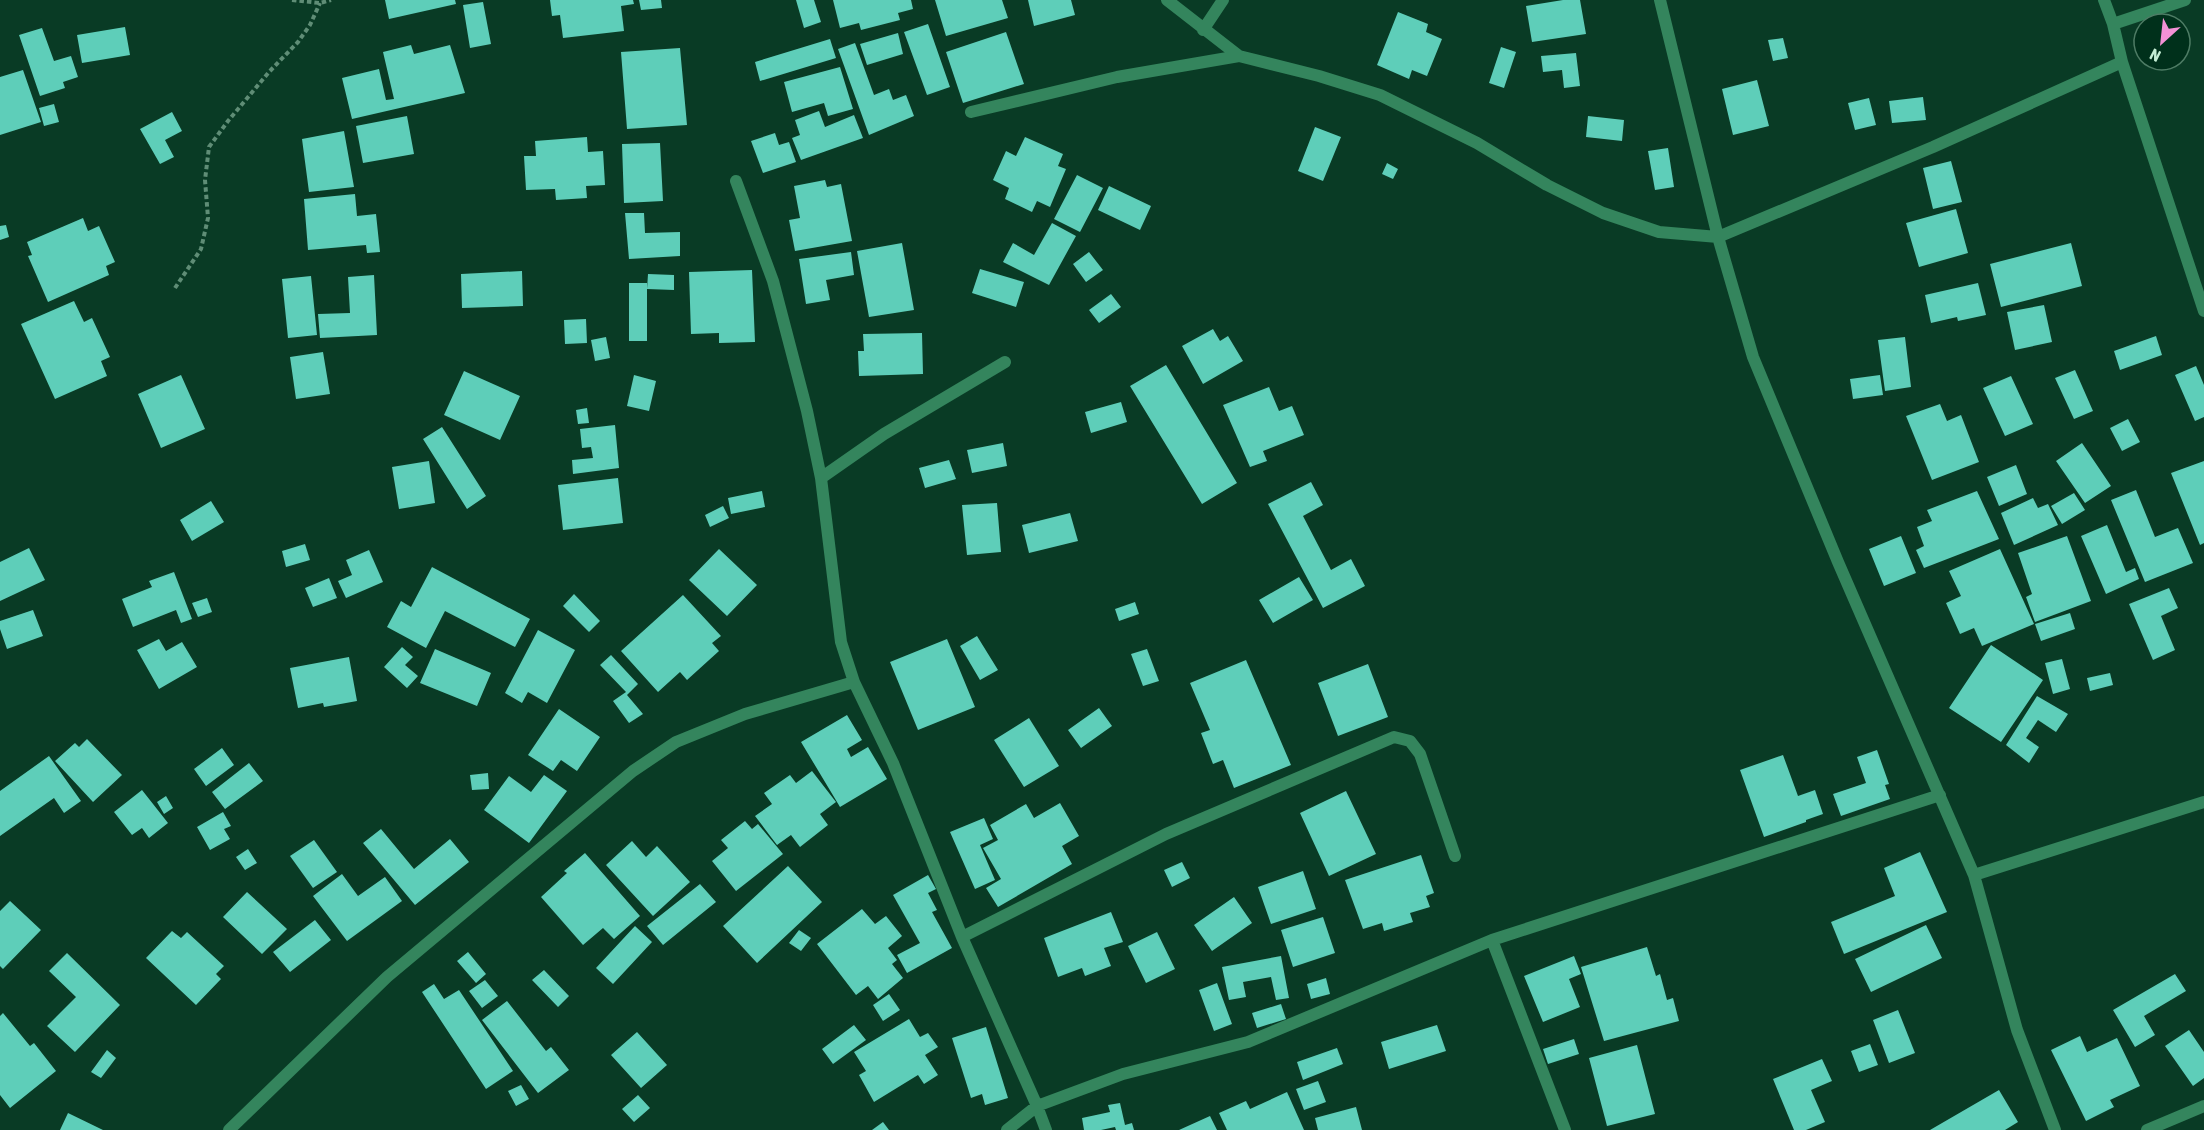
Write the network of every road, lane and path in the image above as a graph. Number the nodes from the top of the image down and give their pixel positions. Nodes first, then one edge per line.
1 (292, 0) edge
2 (330, 0) edge
3 (1167, 0) edge
4 (1223, 0) edge
5 (1660, 0) edge
6 (2104, 0) edge
7 (2185, 0) edge
8 (320, 3) junction
9 (2113, 24) junction
10 (1203, 30) junction
11 (1239, 56) junction
12 (2122, 62) junction
13 (971, 112) dead end
14 (736, 181) dead end
15 (1718, 237) junction
16 (2199, 282) edge
17 (175, 288) dead end
18 (2204, 312) edge
19 (1005, 362) dead end
20 (821, 478) junction
21 (854, 682) junction
22 (1940, 795) junction
23 (2204, 802) edge
24 (1455, 856) dead end
25 (1974, 875) junction
26 (962, 937) junction
27 (1492, 940) junction
28 (1037, 1106) junction
29 (2204, 1106) edge
30 (229, 1130) edge
31 (1007, 1130) edge
32 (1046, 1130) edge
33 (1565, 1130) edge
34 (2055, 1130) edge
35 (2146, 1130) edge

1 - 8 path
2 - 8 path
3 - 10 street
4 - 10 street
5 - 15 street
6 - 9 street
7 - 9 street
8 - 17 path
9 - 12 street
10 - 11 street
11 - 13 street
11 - 15 street
12 - 15 street
12 - 16 street
14 - 20 street
15 - 22 street
16 - 18 street
19 - 20 street
20 - 21 street
21 - 26 street
21 - 30 street
22 - 25 street
22 - 27 street
23 - 25 street
24 - 26 street
25 - 34 street
26 - 28 street
27 - 28 street
27 - 33 street
28 - 31 street
28 - 32 street
29 - 35 street

